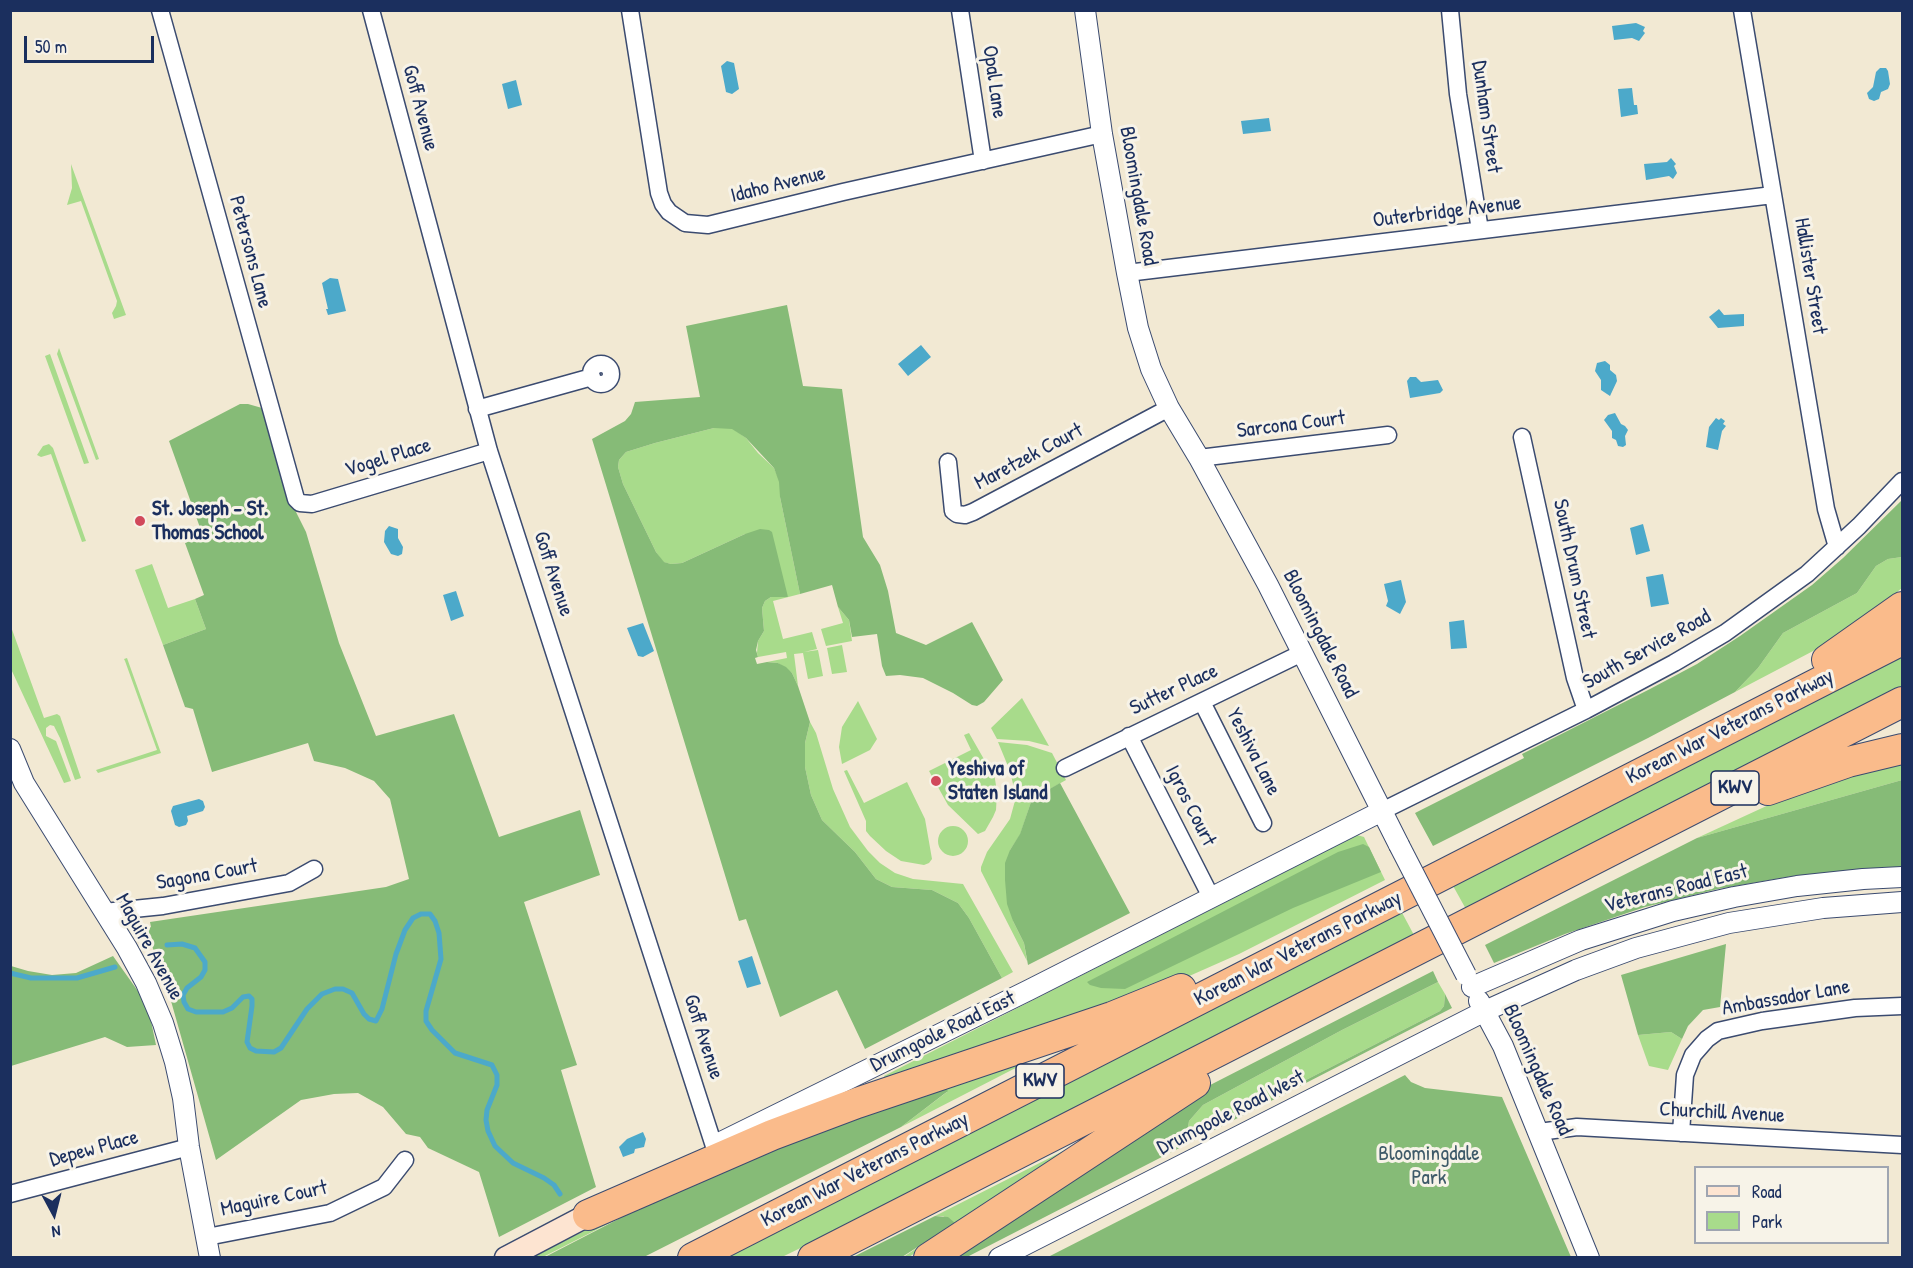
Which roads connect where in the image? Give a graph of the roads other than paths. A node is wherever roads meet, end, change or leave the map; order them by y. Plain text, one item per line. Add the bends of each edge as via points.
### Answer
1 (160, 10) edge
2 (371, 10) edge
3 (630, 10) edge
4 (960, 10) edge
5 (1085, 10) edge
6 (1450, 10) edge
7 (1742, 10) edge
8 (1102, 134) junction
9 (982, 161) junction
10 (1773, 195) junction
11 (1480, 230) junction
12 (1127, 273) junction
13 (592, 377) dead end
14 (1169, 408) junction
15 (477, 409) junction
16 (1388, 435) dead end
17 (1522, 437) dead end
18 (489, 451) junction
19 (1199, 458) junction
20 (948, 462) dead end
21 (1902, 481) edge
22 (300, 503) joint
23 (1837, 547) junction
24 (1902, 607) edge
25 (1902, 640) edge
26 (1302, 653) junction
27 (1202, 702) junction
28 (1902, 702) edge
29 (1586, 710) junction
30 (1129, 736) junction
31 (10, 749) edge
32 (1902, 749) edge
33 (1065, 768) dead end
34 (1640, 773) junction
35 (1382, 811) junction
36 (1263, 823) dead end
37 (314, 869) dead end
38 (1568, 873) junction
39 (1902, 876) edge
40 (1211, 897) junction
41 (1902, 902) edge
42 (1386, 904) junction
43 (104, 912) junction
44 (1363, 978) junction
45 (1469, 981) junction
46 (1902, 1006) edge
47 (1485, 1011) junction
48 (1539, 1132) junction
49 (1681, 1133) junction
50 (1902, 1145) edge
51 (714, 1146) junction
52 (189, 1148) junction
53 (405, 1160) dead end
54 (10, 1194) edge
55 (588, 1215) junction
56 (207, 1237) junction
57 (210, 1257) edge
58 (506, 1257) edge
59 (693, 1257) edge
60 (813, 1257) edge
61 (929, 1257) edge
62 (999, 1257) edge
63 (1589, 1257) edge

1 - 22 street, Petersons Lane via 293,493
2 - 15 street, Goff Avenue
3 - 9 street, Idaho Avenue via 659,193 669,212 685,223 708,225
4 - 9 street, Opal Lane
5 - 8 street, Bloomingdale Road
6 - 11 street, Dunham Street via 1458,94
7 - 10 street, Hallister Street
8 - 9 street, Idaho Avenue
8 - 12 street, Bloomingdale Road
10 - 11 street, Outerbridge Avenue
10 - 23 street, Hallister Street via 1826,509
11 - 12 street, Outerbridge Avenue
12 - 14 street, Bloomingdale Road via 1138,328
13 - 15 street
14 - 19 street, Bloomingdale Road
14 - 20 street, Maretzek Court via 974,512 953,511
15 - 18 street, Goff Avenue
16 - 19 street, Sarcona Court
17 - 29 street, South Drum Street via 1575,678
18 - 22 street, Vogel Place via 312,504
18 - 51 street, Goff Avenue
19 - 26 street, Bloomingdale Road
21 - 23 street, South Service Road
23 - 29 street, South Service Road via 1790,587 1725,633
24 - 34 highway via 1820,664
25 - 34 highway, Korean War Veterans Parkway / KWV
26 - 27 street, Sutter Place
26 - 35 street, Bloomingdale Road
27 - 30 street, Sutter Place
27 - 36 street, Yeshiva Lane
28 - 38 highway, KWV
29 - 35 street, South Service Road
30 - 33 street, Sutter Place
30 - 40 street, Igros Court
31 - 43 street, Maguire Avenue via 24,783
32 - 38 highway via 1789,781 1699,822
34 - 42 highway, Korean War Veterans Parkway / KWV
35 - 40 street, Drumgoole Road East
35 - 45 street, Bloomingdale Road, bridge
37 - 43 street, Sagona Court via 289,883 163,906
38 - 44 highway, KWV
39 - 45 street, Veterans Road East via 1767,891 1673,911
40 - 51 street, Drumgoole Road East
41 - 47 street via 1790,912 1698,931 1606,958
42 - 55 highway via 1261,952 1112,1017 772,1135
42 - 59 highway, Korean War Veterans Parkway / KWV
43 - 52 street, Maguire Avenue via 146,983 163,1023 183,1098
44 - 60 highway, KWV
44 - 61 highway via 1159,1105
45 - 47 street, Bloomingdale Road
46 - 49 street, Ambassador Lane via 1762,1021 1718,1031 1693,1055 1685,1075
47 - 48 street, Bloomingdale Road
47 - 62 street, Drumgoole Road West
48 - 49 street, Churchill Avenue via 1577,1127
48 - 63 street, Bloomingdale Road
49 - 50 street, Churchill Avenue
51 - 55 street, Drumgoole Road East
52 - 54 street, Depew Place
52 - 56 street, Maguire Avenue
53 - 56 street, Maguire Court via 384,1187 330,1214
55 - 58 main road, Drumgoole Road East
56 - 57 street, Maguire Avenue

